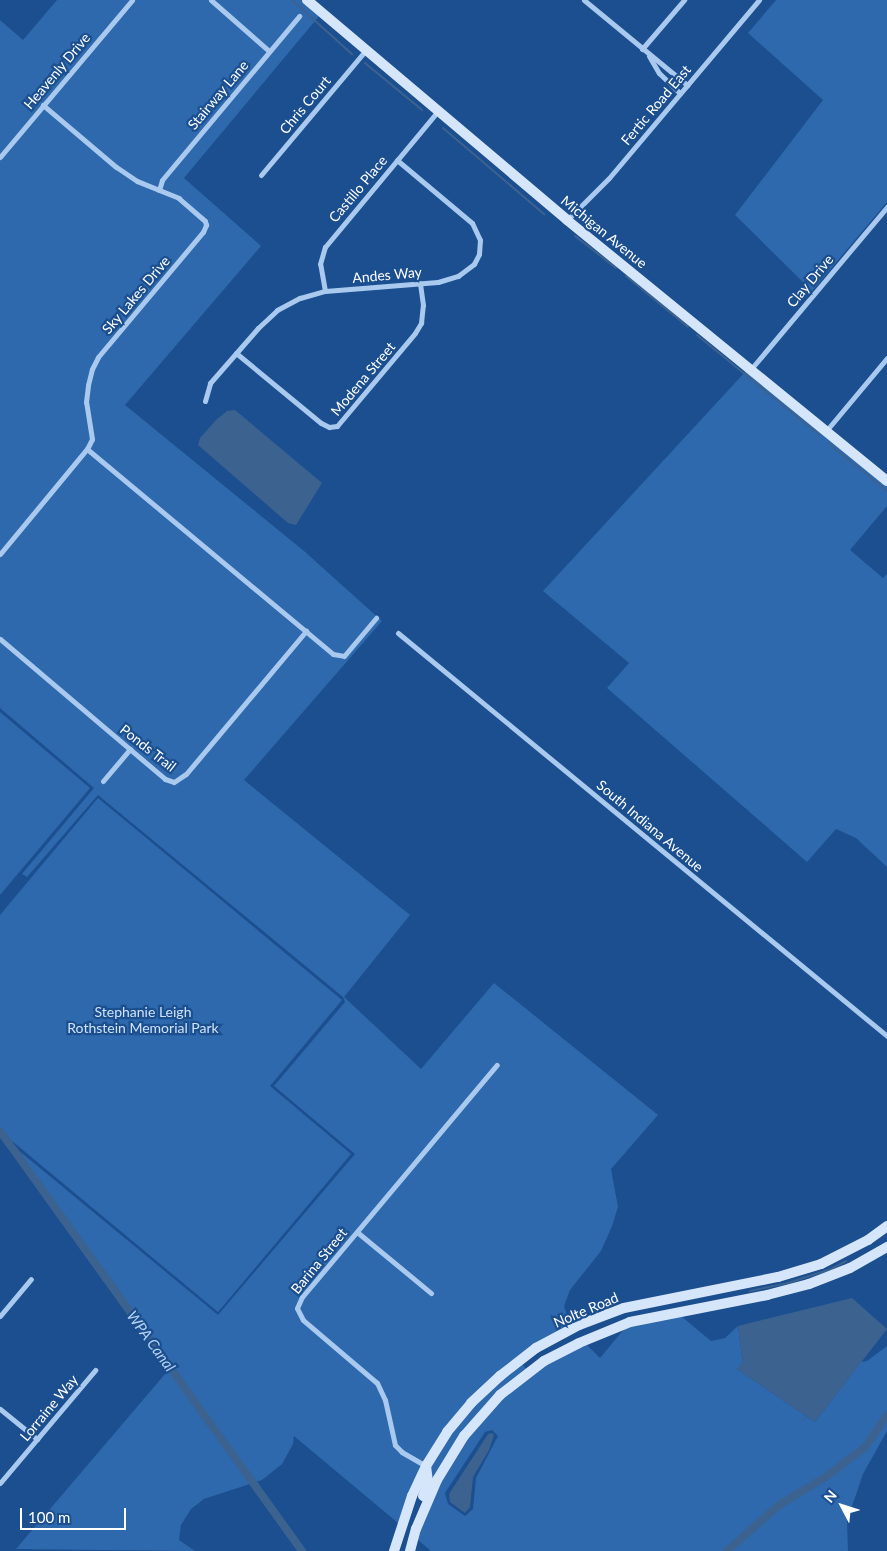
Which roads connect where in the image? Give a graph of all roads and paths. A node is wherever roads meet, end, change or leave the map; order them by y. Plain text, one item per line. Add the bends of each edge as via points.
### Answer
1 (132, 0) edge
2 (211, 0) edge
3 (308, 0) edge
4 (584, 0) edge
5 (684, 0) edge
6 (758, 0) edge
7 (299, 16) dead end
8 (642, 49) junction
9 (367, 50) junction
10 (270, 51) junction
11 (649, 56) junction
12 (687, 85) junction
13 (680, 93) junction
14 (43, 105) junction
15 (438, 111) junction
16 (0, 157) edge
17 (397, 160) junction
18 (261, 175) dead end
19 (159, 190) junction
20 (887, 207) edge
21 (567, 220) junction
22 (420, 283) junction
23 (325, 291) junction
24 (236, 354) junction
25 (887, 358) edge
26 (750, 370) junction
27 (205, 401) dead end
28 (825, 432) junction
29 (87, 449) junction
30 (887, 481) edge
31 (0, 554) edge
32 (376, 618) dead end
33 (306, 631) junction
34 (398, 633) dead end
35 (0, 639) edge
36 (130, 749) junction
37 (103, 781) dead end
38 (887, 1036) edge
39 (497, 1065) dead end
40 (887, 1226) edge
41 (357, 1232) junction
42 (887, 1246) edge
43 (30, 1279) dead end
44 (431, 1294) dead end
45 (0, 1316) edge
46 (95, 1370) dead end
47 (0, 1409) edge
48 (37, 1439) junction
49 (426, 1466) junction
50 (0, 1483) edge
51 (411, 1546) edge
52 (394, 1551) edge

1 - 14 street, Heavenly Drive
2 - 10 street
3 - 9 street, Michigan Avenue
4 - 8 street
5 - 8 street
6 - 12 street, Fertic Road East
7 - 10 street, Stairway Lane
8 - 11 street
9 - 15 street, Michigan Avenue
9 - 18 street, Chris Court
10 - 19 street, Stairway Lane via 162,180
11 - 12 street
11 - 13 street via 659,73
12 - 13 street, Fertic Road East
13 - 21 street, Fertic Road East via 609,178
14 - 16 street, Heavenly Drive
14 - 19 street, Sky Lakes Drive via 116,167
15 - 17 street, Castillo Place
15 - 21 street, Michigan Avenue
17 - 22 street, Andes Way via 472,223 480,240 477,260 465,272 438,282
17 - 23 street, Castillo Place via 325,247 320,264
19 - 29 street, Sky Lakes Drive via 180,198 206,221 206,225 98,357 88,385 86,402 92,439
20 - 26 street, Clay Drive
21 - 26 street, Michigan Avenue
22 - 23 street, Andes Way
22 - 24 street, Modena Street via 421,323 337,426 321,424
23 - 24 street, Andes Way via 300,298 277,310
24 - 27 street, Andes Way via 210,383
25 - 28 street
26 - 28 street, Michigan Avenue
28 - 30 street, Michigan Avenue
29 - 31 street
29 - 33 street
32 - 33 street via 344,656 333,654
33 - 36 street, Ponds Trail via 186,774 174,782 165,779
34 - 38 street, South Indiana Avenue
35 - 36 street, Ponds Trail
36 - 37 street
39 - 41 street, Barina Street
40 - 49 street, Nolte Road via 868,1240 821,1264 778,1277 624,1308 536,1348 471,1404 447,1432
41 - 44 street
41 - 49 street, Barina Street via 302,1297 298,1312 377,1383 385,1400 395,1445
42 - 51 street, Nolte Road via 850,1268 810,1284 630,1322 579,1342 544,1361 500,1395 464,1436 437,1480
43 - 45 street
46 - 48 street, Lorraine Way
47 - 48 street
48 - 50 street, Lorraine Way
49 - 51 street via 428,1482 409,1531
49 - 52 street, Nolte Road via 404,1515

